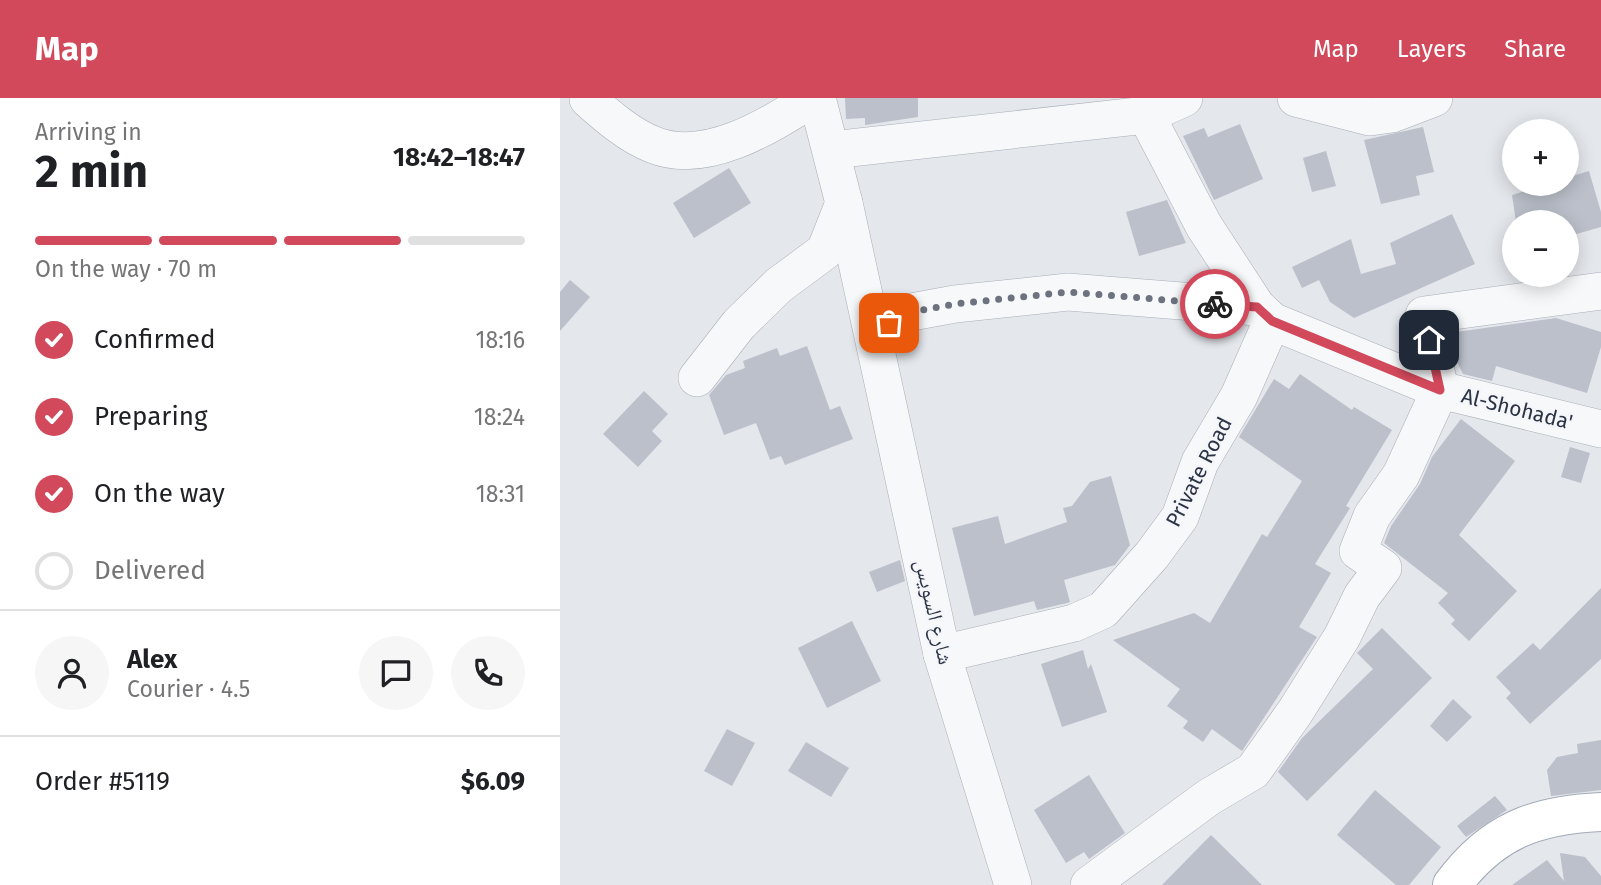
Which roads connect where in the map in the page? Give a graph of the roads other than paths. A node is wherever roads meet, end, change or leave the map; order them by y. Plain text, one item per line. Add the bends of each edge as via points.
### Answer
1 (815, 98) edge
2 (1184, 98) edge
3 (1296, 98) edge
4 (1434, 98) edge
5 (588, 99) edge
6 (1146, 115) junction
7 (832, 150) junction
8 (844, 203) junction
9 (1601, 291) edge
10 (1265, 314) junction
11 (873, 334) junction
12 (697, 378) dead end
13 (1440, 390) junction
14 (1601, 429) edge
15 (942, 654) junction
16 (1601, 812) edge
17 (1013, 885) edge
18 (1089, 885) edge
19 (1452, 885) edge

1 - 5 street via 771,124 701,151 655,146 611,120
1 - 7 street, شارع السويس
2 - 6 street
3 - 4 street via 1370,117
6 - 7 street
6 - 10 street via 1204,226
7 - 8 street, شارع السويس
8 - 11 street, شارع السويس
8 - 12 street via 825,251 779,285 739,324
9 - 13 street via 1424,315
10 - 11 street, Al-Shohada' via 1060,293 906,313
10 - 13 street, Al-Shohada'
10 - 15 street, Private Road via 1239,396 1200,462 1180,517 1103,610 1062,626
11 - 15 street, شارع السويس
13 - 14 street, Al-Shohada'
13 - 18 street via 1401,475 1372,516 1358,551 1383,568 1288,722 1253,771 1209,797
15 - 17 street, شارع السويس
16 - 19 main road via 1535,822 1498,838 1472,858

